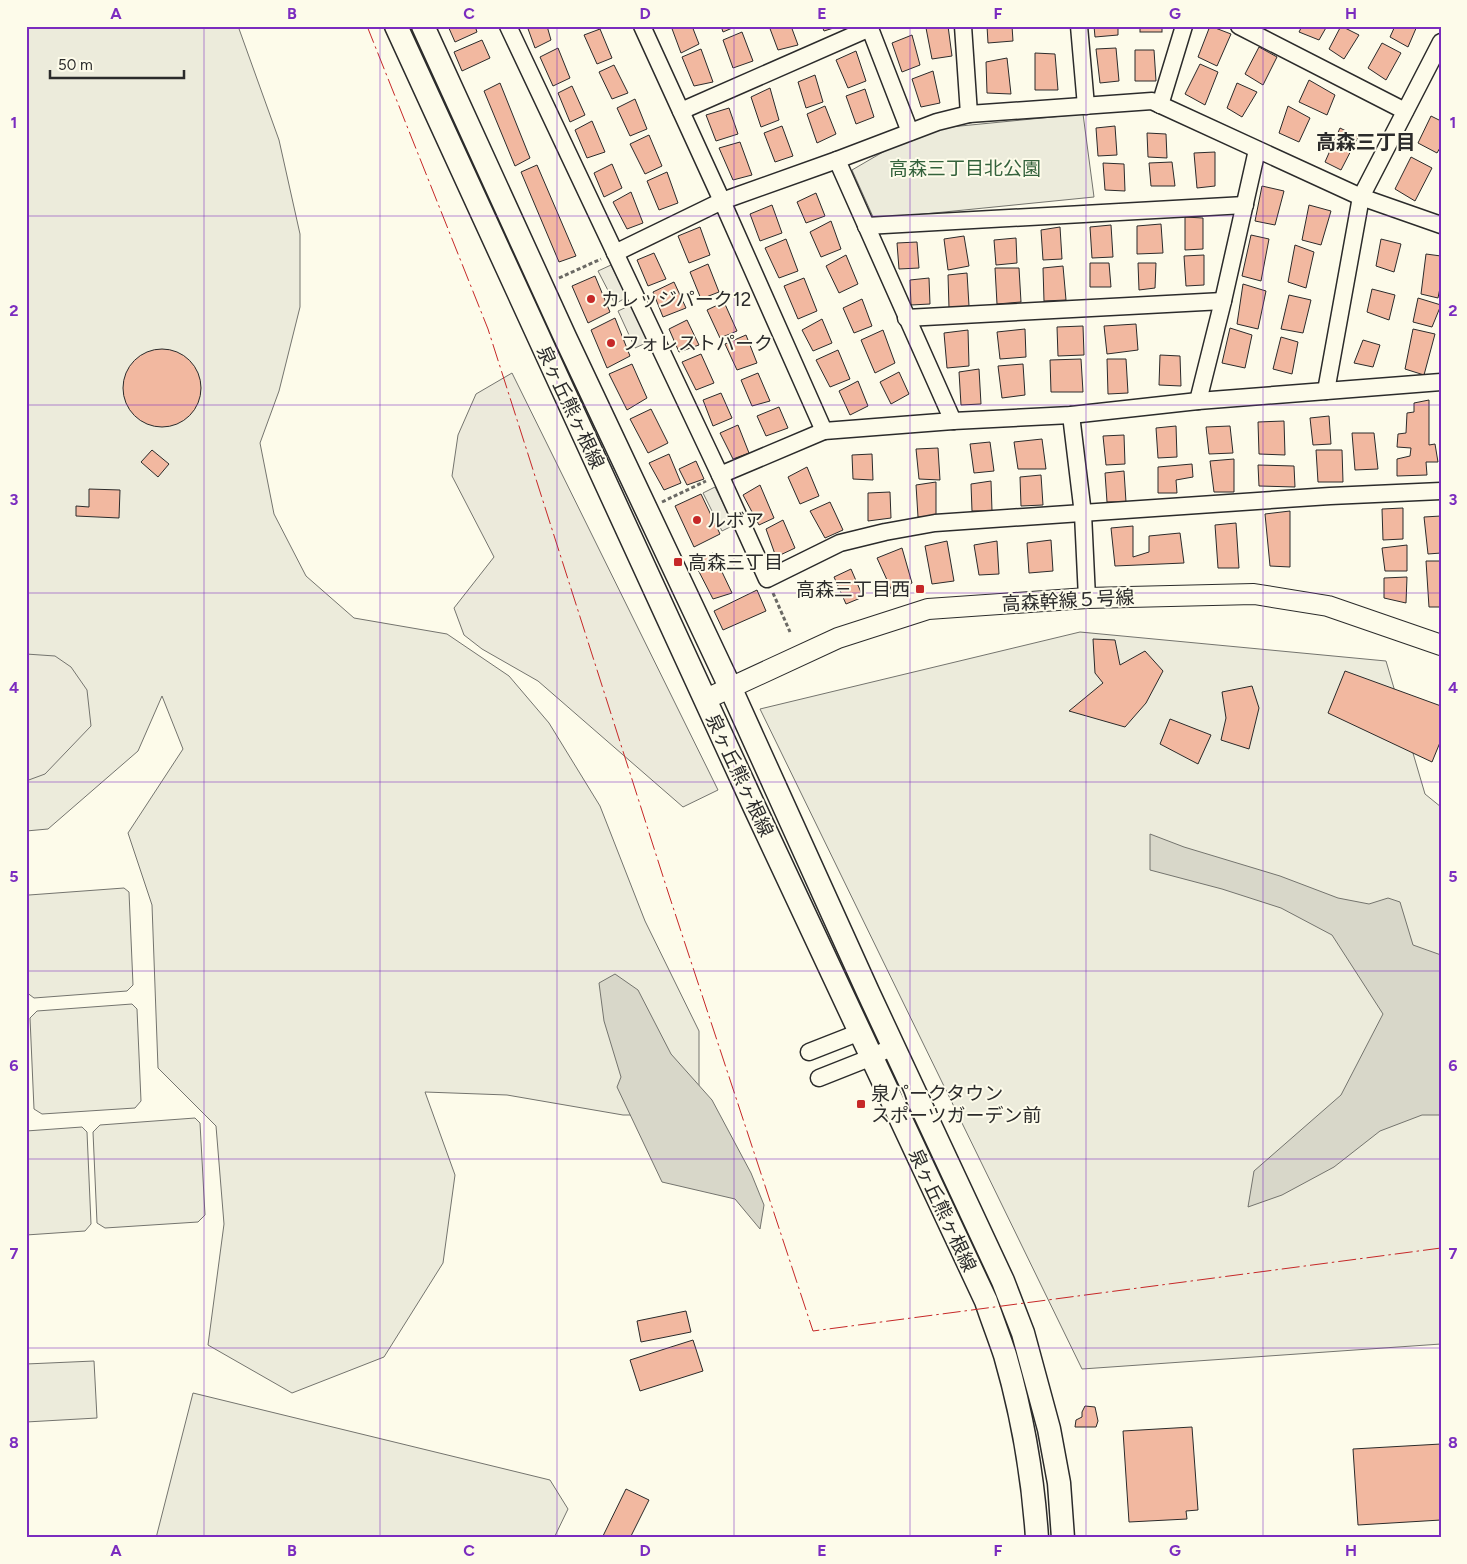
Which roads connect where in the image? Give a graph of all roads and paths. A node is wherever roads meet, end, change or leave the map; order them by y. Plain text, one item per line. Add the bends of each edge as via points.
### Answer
1 (396, 26) edge
2 (422, 26) edge
3 (508, 26) edge
4 (642, 26) edge
5 (964, 26) edge
6 (1079, 26) edge
7 (1184, 26) edge
8 (1239, 26) edge
9 (869, 27) edge
10 (1441, 42) edge
11 (1160, 105) junction
12 (1086, 106) junction
13 (681, 111) junction
14 (1406, 111) junction
15 (969, 114) junction
16 (910, 132) junction
17 (1257, 150) junction
18 (837, 160) junction
19 (1361, 197) junction
20 (722, 201) junction
21 (1245, 205) junction
22 (1441, 225) edge
23 (866, 226) junction
24 (614, 253) junction
25 (558, 278) dead end
26 (1223, 301) junction
27 (906, 318) junction
28 (1441, 382) edge
29 (1326, 392) junction
30 (1198, 401) junction
31 (1071, 415) junction
32 (953, 421) junction
33 (824, 431) junction
34 (720, 475) junction
35 (1441, 491) edge
36 (662, 502) dead end
37 (1083, 514) junction
38 (767, 579) junction
39 (1087, 598) junction
40 (790, 632) dead end
41 (1441, 645) edge
42 (730, 687) junction
43 (706, 699) junction
44 (860, 1032) junction
45 (894, 1046) junction
46 (809, 1052) dead end
47 (872, 1057) junction
48 (819, 1078) dead end
49 (1037, 1538) edge
50 (1063, 1538) edge

1 - 43 main road, 泉ヶ丘熊ヶ根線
2 - 42 main road, 泉ヶ丘熊ヶ根線
3 - 24 street
4 - 13 street
5 - 15 street
6 - 12 street
7 - 11 street
8 - 14 street
9 - 13 street
9 - 16 street
10 - 14 street
11 - 12 street via 1152,101
11 - 17 street
12 - 15 street
13 - 20 street
14 - 19 street
15 - 16 street
16 - 18 street
17 - 19 street
17 - 21 street
18 - 20 street
18 - 23 street
19 - 22 street
19 - 29 street
20 - 24 street
20 - 33 street
21 - 23 street
21 - 26 street
23 - 27 street
24 - 25 path
24 - 34 street
26 - 27 street
26 - 30 street
27 - 32 street
28 - 29 street
29 - 30 street
30 - 31 street
31 - 32 street
31 - 37 street
32 - 33 street
33 - 34 street
34 - 36 path
34 - 38 street
35 - 37 street
37 - 38 street via 935,523 885,532 840,543
37 - 39 street
38 - 40 path
39 - 41 street, 高森幹線５号線 via 1254,594 1328,606
39 - 42 street, 高森幹線５号線 via 928,609 838,638
42 - 43 street, 高森幹線５号線
42 - 45 main road, 泉ヶ丘熊ヶ根線
43 - 44 main road, 泉ヶ丘熊ヶ根線
44 - 46 street
44 - 47 main road, 泉ヶ丘熊ヶ根線
45 - 47 street
45 - 50 main road, 泉ヶ丘熊ヶ根線 via 1003,1281 1023,1334 1049,1429 1059,1483
47 - 48 street
47 - 49 main road, 泉ヶ丘熊ヶ根線 via 986,1301 1005,1356 1029,1464

